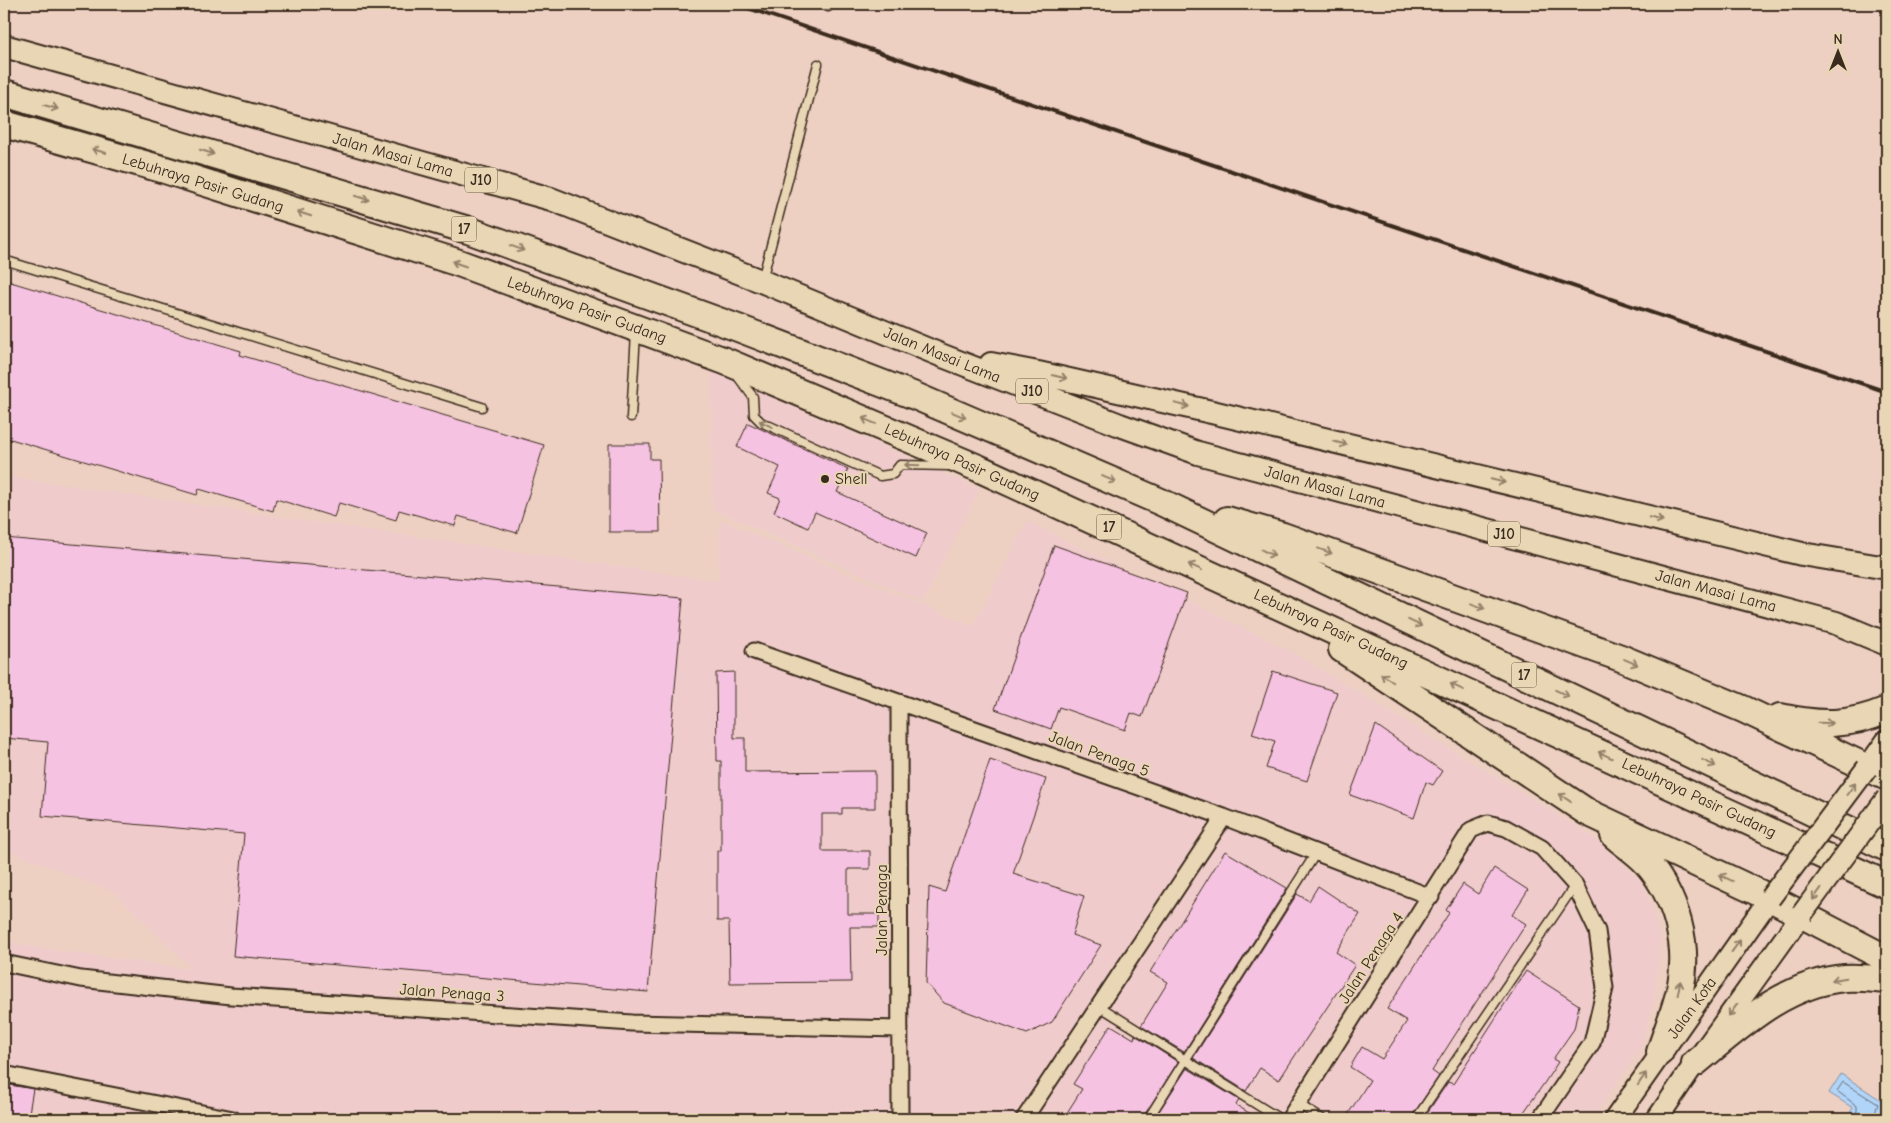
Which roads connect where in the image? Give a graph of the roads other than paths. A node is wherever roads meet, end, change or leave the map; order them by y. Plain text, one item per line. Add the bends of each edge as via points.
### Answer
1 (4, 46) edge
2 (818, 64) dead end
3 (4, 94) edge
4 (4, 124) edge
5 (4, 260) edge
6 (761, 282) junction
7 (636, 328) junction
8 (943, 356) junction
9 (726, 361) junction
10 (1134, 394) junction
11 (482, 406) dead end
12 (631, 417) dead end
13 (1120, 426) junction
14 (978, 468) junction
15 (1161, 502) junction
16 (1887, 568) edge
17 (1239, 587) junction
18 (1887, 644) edge
19 (754, 651) dead end
20 (899, 702) junction
21 (1743, 709) junction
22 (1887, 710) edge
23 (1887, 740) edge
24 (1877, 773) edge
25 (1887, 798) edge
26 (1587, 812) junction
27 (1224, 817) junction
28 (1887, 848) edge
29 (1316, 852) junction
30 (1575, 884) junction
31 (1887, 885) edge
32 (1431, 897) junction
33 (1770, 898) junction
34 (1802, 914) junction
35 (1887, 959) edge
36 (4, 963) edge
37 (1887, 980) edge
38 (1099, 1006) junction
39 (900, 1028) junction
40 (1660, 1052) junction
41 (1186, 1061) junction
42 (1695, 1063) junction
43 (4, 1074) edge
44 (1298, 1104) junction
45 (233, 1119) edge
46 (900, 1119) edge
47 (1024, 1119) edge
48 (1148, 1119) edge
49 (1280, 1119) edge
50 (1289, 1119) edge
51 (1322, 1119) edge
52 (1416, 1119) edge
53 (1540, 1119) edge
54 (1615, 1119) edge
55 (1657, 1119) edge

1 - 6 main road, Jalan Masai Lama / J10 via 551,199
2 - 6 lane
3 -> 15 highway, Lebuhraya Pasir Gudang / 17 via 468,230 915,396
7 -> 4 highway, Lebuhraya Pasir Gudang / 17 via 456,262 165,170
5 - 11 lane
6 - 8 main road, Jalan Masai Lama / J10
7 - 9 highway, Lebuhraya Pasir Gudang / 17
7 - 12 lane
8 -> 10 main road via 1038,372
8 - 13 main road, Jalan Masai Lama / J10
14 -> 9 highway, Lebuhraya Pasir Gudang / 17
14 -> 9 lane via 900,465 893,474 880,476 757,419 753,397
10 - 13 main road via 1116,404
10 -> 16 main road via 1802,554
13 - 18 main road, Jalan Masai Lama / J10 via 1207,455 1836,623
17 -> 14 highway, Lebuhraya Pasir Gudang / 17
15 -> 21 highway via 1283,536 1621,658
15 -> 28 highway, Lebuhraya Pasir Gudang / 17
26 -> 17 highway via 1367,664
31 -> 17 highway, Lebuhraya Pasir Gudang / 17
19 - 20 street, Jalan Penaga 5
20 - 27 street, Jalan Penaga 5
20 - 39 street, Jalan Penaga
21 -> 22 highway via 1824,724 1860,721
21 - 24 highway
23 - 24 main road, Jalan Kota
33 -> 24 main road, Jalan Kota, bridge
25 -> 34 main road, bridge
33 -> 26 highway
40 -> 26 highway via 1680,988 1683,950 1677,914 1664,887 1645,861
27 - 29 street, Jalan Penaga 5
27 - 38 street
29 - 32 street, Jalan Penaga 5
29 - 41 lane
30 - 32 street, Jalan Penaga 4 via 1542,848 1506,828 1488,823 1471,830
30 - 52 lane
30 - 53 street via 1597,931 1605,988 1592,1043
32 - 44 street, Jalan Penaga 4
33 - 34 highway
40 -> 33 main road, Jalan Kota
34 - 35 highway
34 -> 42 main road
36 - 39 street, Jalan Penaga 3 via 81,979 231,996 632,1023
37 -> 42 highway via 1846,978 1814,984 1784,996 1754,1015
38 - 41 lane
38 - 47 street
39 - 46 street, Jalan Penaga
54 -> 40 main road, Jalan Kota
41 - 48 lane
41 - 49 lane
42 - 55 main road
43 - 45 street
44 - 50 street, Jalan Penaga 4
44 - 51 lane

